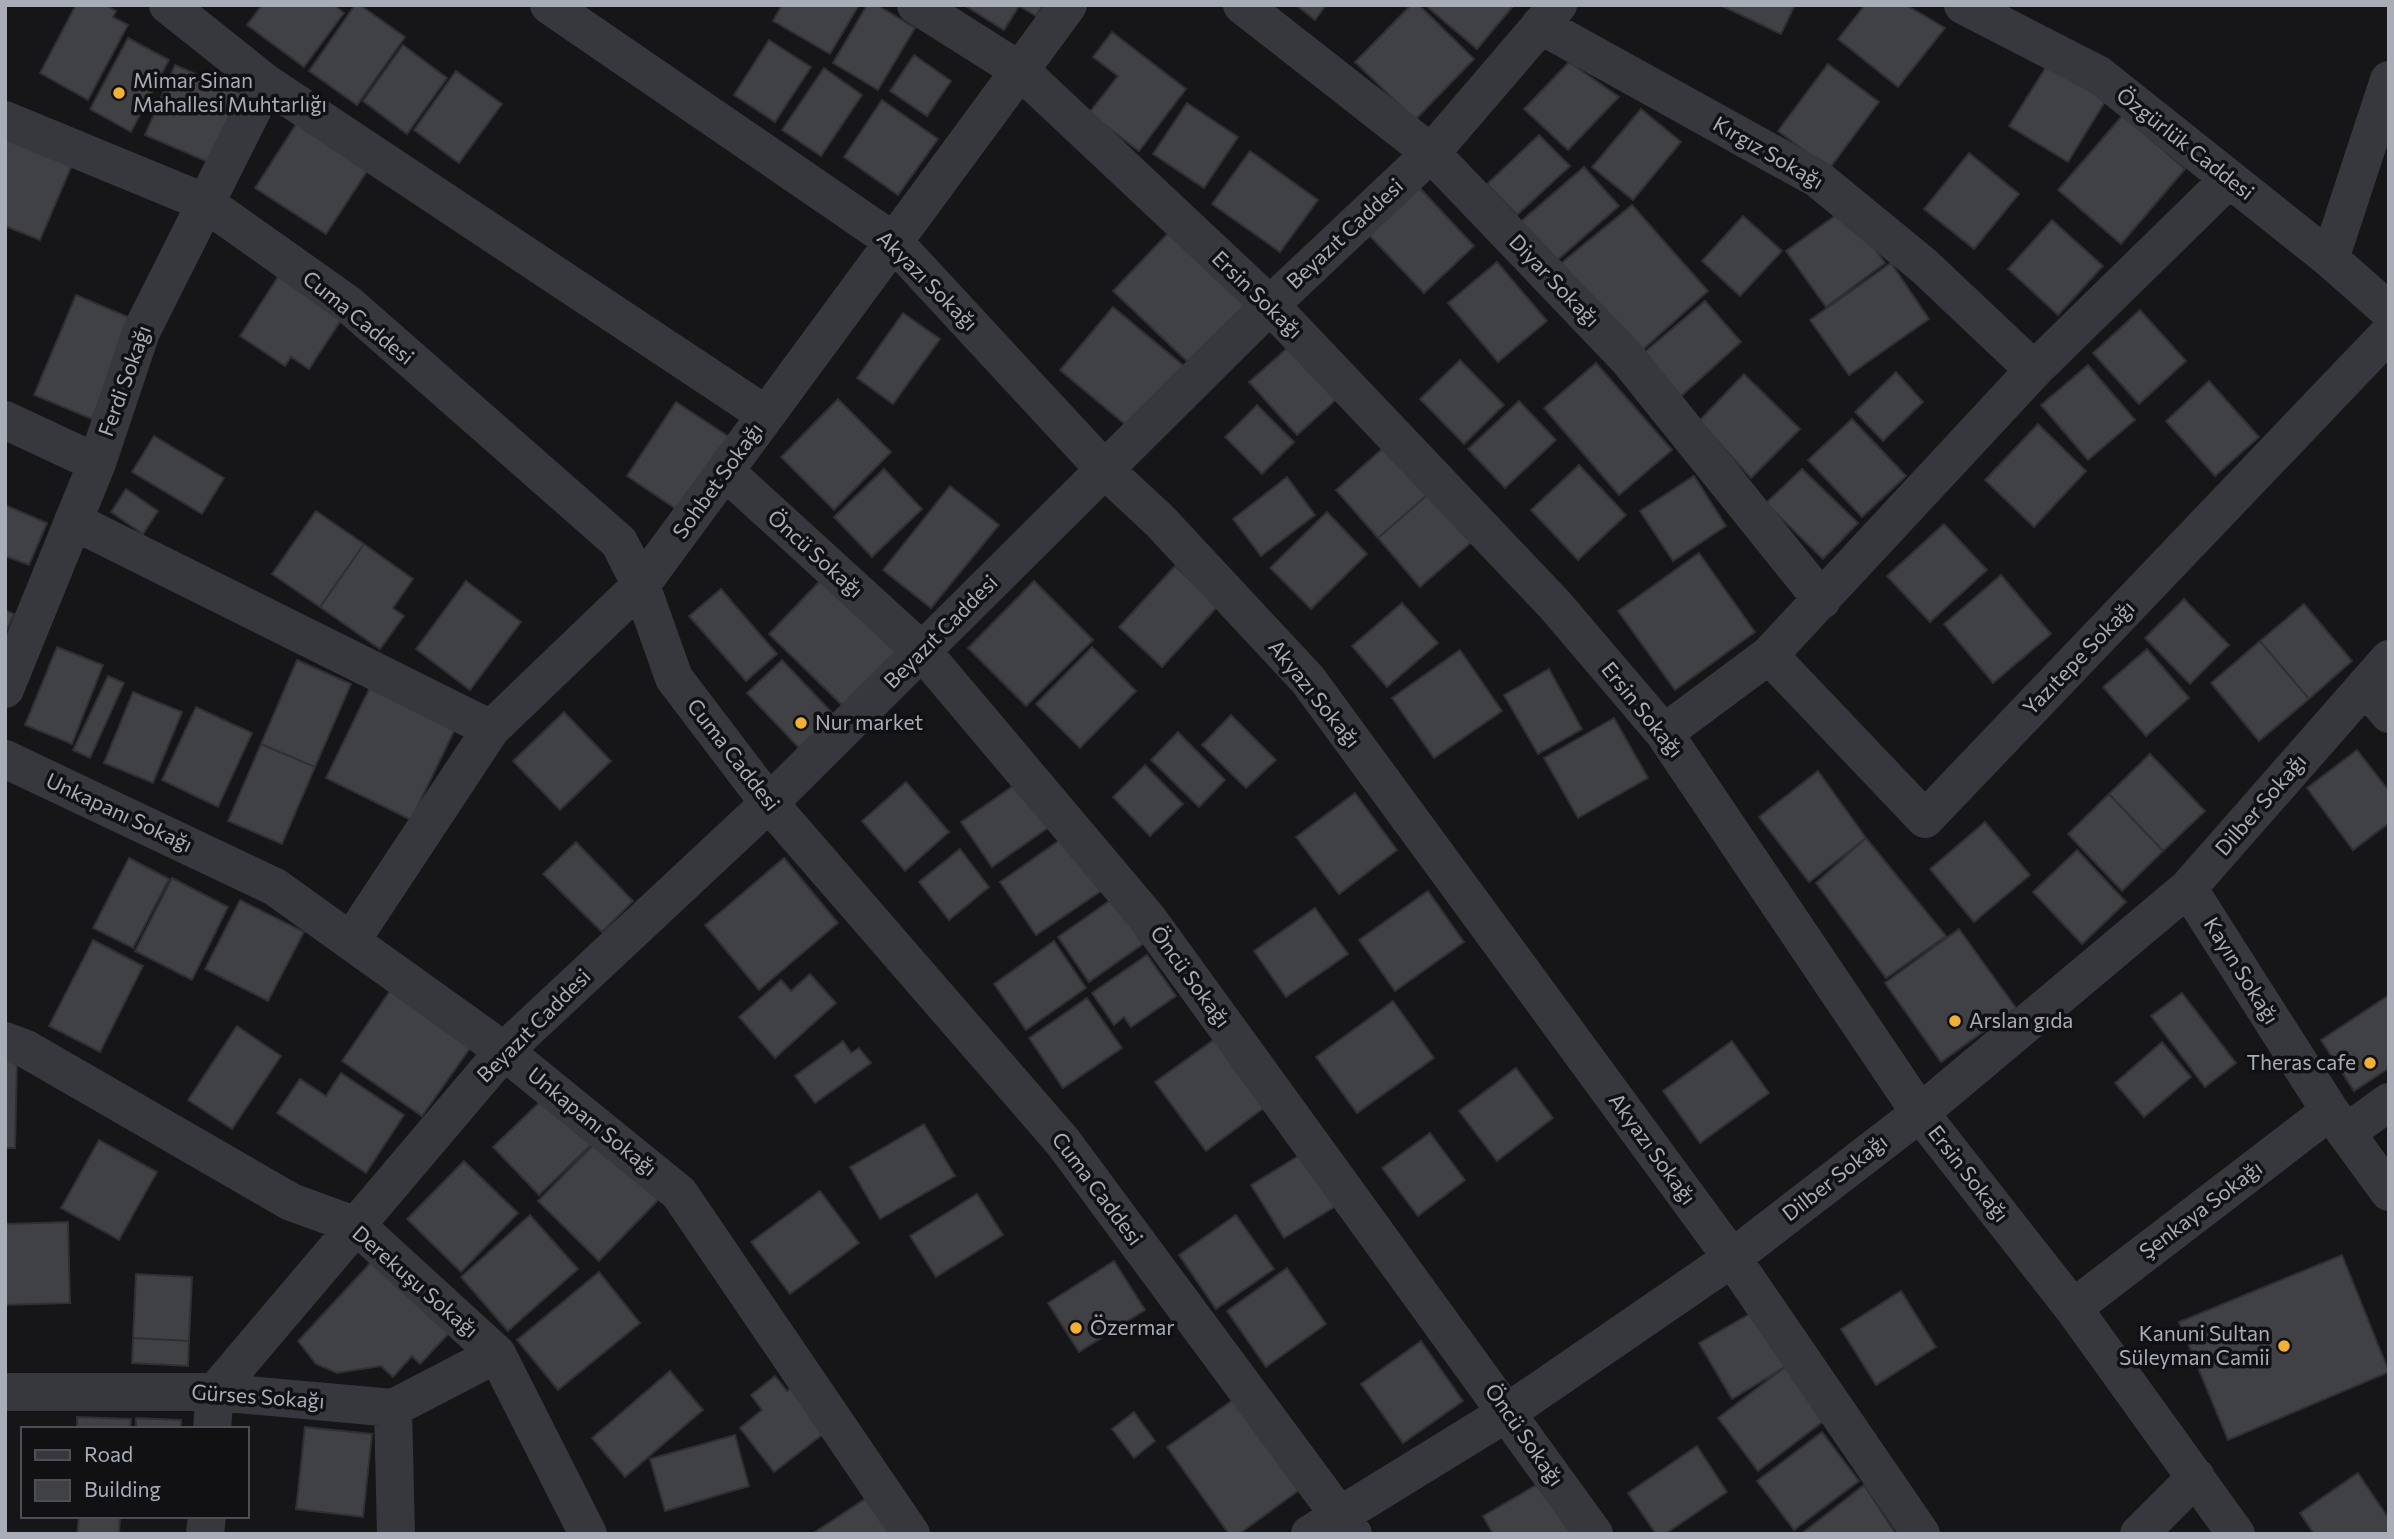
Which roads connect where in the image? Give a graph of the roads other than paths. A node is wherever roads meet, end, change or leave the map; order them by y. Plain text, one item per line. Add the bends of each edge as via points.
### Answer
1 (168, 5) edge
2 (549, 5) edge
3 (916, 5) edge
4 (1068, 5) edge
5 (1242, 5) edge
6 (1963, 5) edge
7 (1549, 15) edge
8 (1021, 72) junction
9 (2389, 80) edge
10 (266, 83) junction
11 (5, 120) edge
12 (1430, 153) junction
13 (2229, 179) junction
14 (204, 202) junction
15 (894, 241) junction
16 (2330, 259) junction
17 (1270, 305) junction
18 (2389, 311) edge
19 (2389, 333) edge
20 (2034, 370) junction
21 (766, 415) junction
22 (5, 420) edge
23 (97, 463) junction
24 (1105, 470) junction
25 (726, 472) junction
26 (73, 521) junction
27 (641, 585) junction
28 (1822, 600) junction
29 (922, 651) junction
30 (1769, 655) junction
31 (2381, 686) edge
32 (5, 688) edge
33 (491, 729) junction
34 (1664, 733) junction
35 (5, 759) edge
36 (769, 803) junction
37 (2188, 888) junction
38 (351, 941) junction
39 (5, 1041) edge
40 (504, 1051) junction
41 (2389, 1102) edge
42 (1920, 1113) junction
43 (2338, 1122) junction
44 (2389, 1192) edge
45 (357, 1226) junction
46 (1732, 1258) junction
47 (2073, 1308) junction
48 (497, 1354) junction
49 (5, 1392) edge
50 (394, 1408) junction
51 (214, 1410) edge
52 (1508, 1412) junction
53 (2196, 1477) junction
54 (1334, 1527) edge
55 (396, 1534) edge
56 (588, 1534) edge
57 (911, 1534) edge
58 (1594, 1534) edge
59 (1920, 1534) edge
60 (2139, 1534) edge
61 (2236, 1534) edge

1 - 10 street
2 - 15 street, Akyazı Sokağı
3 - 8 street, Ersin Sokağı
4 - 8 street, Sohbet Sokağı
5 - 12 street, Diyar Sokağı
6 - 13 street, Özgürlük Caddesi via 2099,75
7 - 12 street, Beyazıt Caddesi
7 - 20 street, Kırgız Sokağı via 1818,179 1924,266
8 - 15 street, Sohbet Sokağı
8 - 17 street, Ersin Sokağı
9 - 16 street
10 - 14 street, Ferdi Sokağı
10 - 21 street
11 - 14 street, Cuma Caddesi
12 - 17 street, Beyazıt Caddesi
12 - 28 street, Diyar Sokağı via 1628,359
13 - 16 street, Özgürlük Caddesi
13 - 20 street
14 - 23 street, Ferdi Sokağı via 141,332
14 - 27 street, Cuma Caddesi via 348,304 619,541
15 - 21 street, Sohbet Sokağı
15 - 24 street, Akyazı Sokağı
16 - 18 street, Özgürlük Caddesi
17 - 24 street, Beyazıt Caddesi
17 - 34 street, Ersin Sokağı via 1556,605
19 - 30 street, Yazıtepe Sokağı via 1925,819
20 - 28 street
21 - 25 street, Sohbet Sokağı
22 - 23 street
23 - 26 street, Ferdi Sokağı
24 - 29 street, Beyazıt Caddesi
24 - 46 street, Akyazı Sokağı via 1160,521 1308,680
25 - 27 street, Sohbet Sokağı
25 - 29 street, Öncü Sokağı
26 - 32 street, Ferdi Sokağı
26 - 33 street
27 - 33 street, Sohbet Sokağı
27 - 36 street, Cuma Caddesi via 674,678
28 - 30 street
29 - 36 street, Beyazıt Caddesi
29 - 52 street, Öncü Sokağı via 1148,919
30 - 34 street
31 - 37 street, Dilber Sokağı
33 - 38 street, Sohbet Sokağı
34 - 42 street, Ersin Sokağı
35 - 38 street, Unkapanı Sokağı via 275,887
36 - 40 street, Beyazıt Caddesi
36 - 54 street, Cuma Caddesi via 1063,1142
37 - 42 street, Dilber Sokağı
37 - 43 street, Kayın Sokağı
38 - 40 street, Unkapanı Sokağı
39 - 45 street, Derekuşu Sokağı via 291,1202
40 - 45 street, Beyazıt Caddesi
40 - 57 street, Unkapanı Sokağı via 679,1193
41 - 43 street, Şenkaya Sokağı
42 - 46 street, Dilber Sokağı
42 - 47 street, Ersin Sokağı
43 - 44 street, Kayın Sokağı
43 - 47 street, Şenkaya Sokağı
45 - 48 street, Derekuşu Sokağı
45 - 51 street, Beyazıt Caddesi
46 - 52 street, Dilber Sokağı
46 - 59 street, Akyazı Sokağı
47 - 53 street, Ersin Sokağı
48 - 50 street
48 - 56 street, Derekuşu Sokağı
49 - 51 street, Gürses Sokağı
50 - 51 street, Gürses Sokağı
50 - 55 street
52 - 54 street, Dilber Sokağı
52 - 58 street, Öncü Sokağı
53 - 60 street
53 - 61 street, Ersin Sokağı

